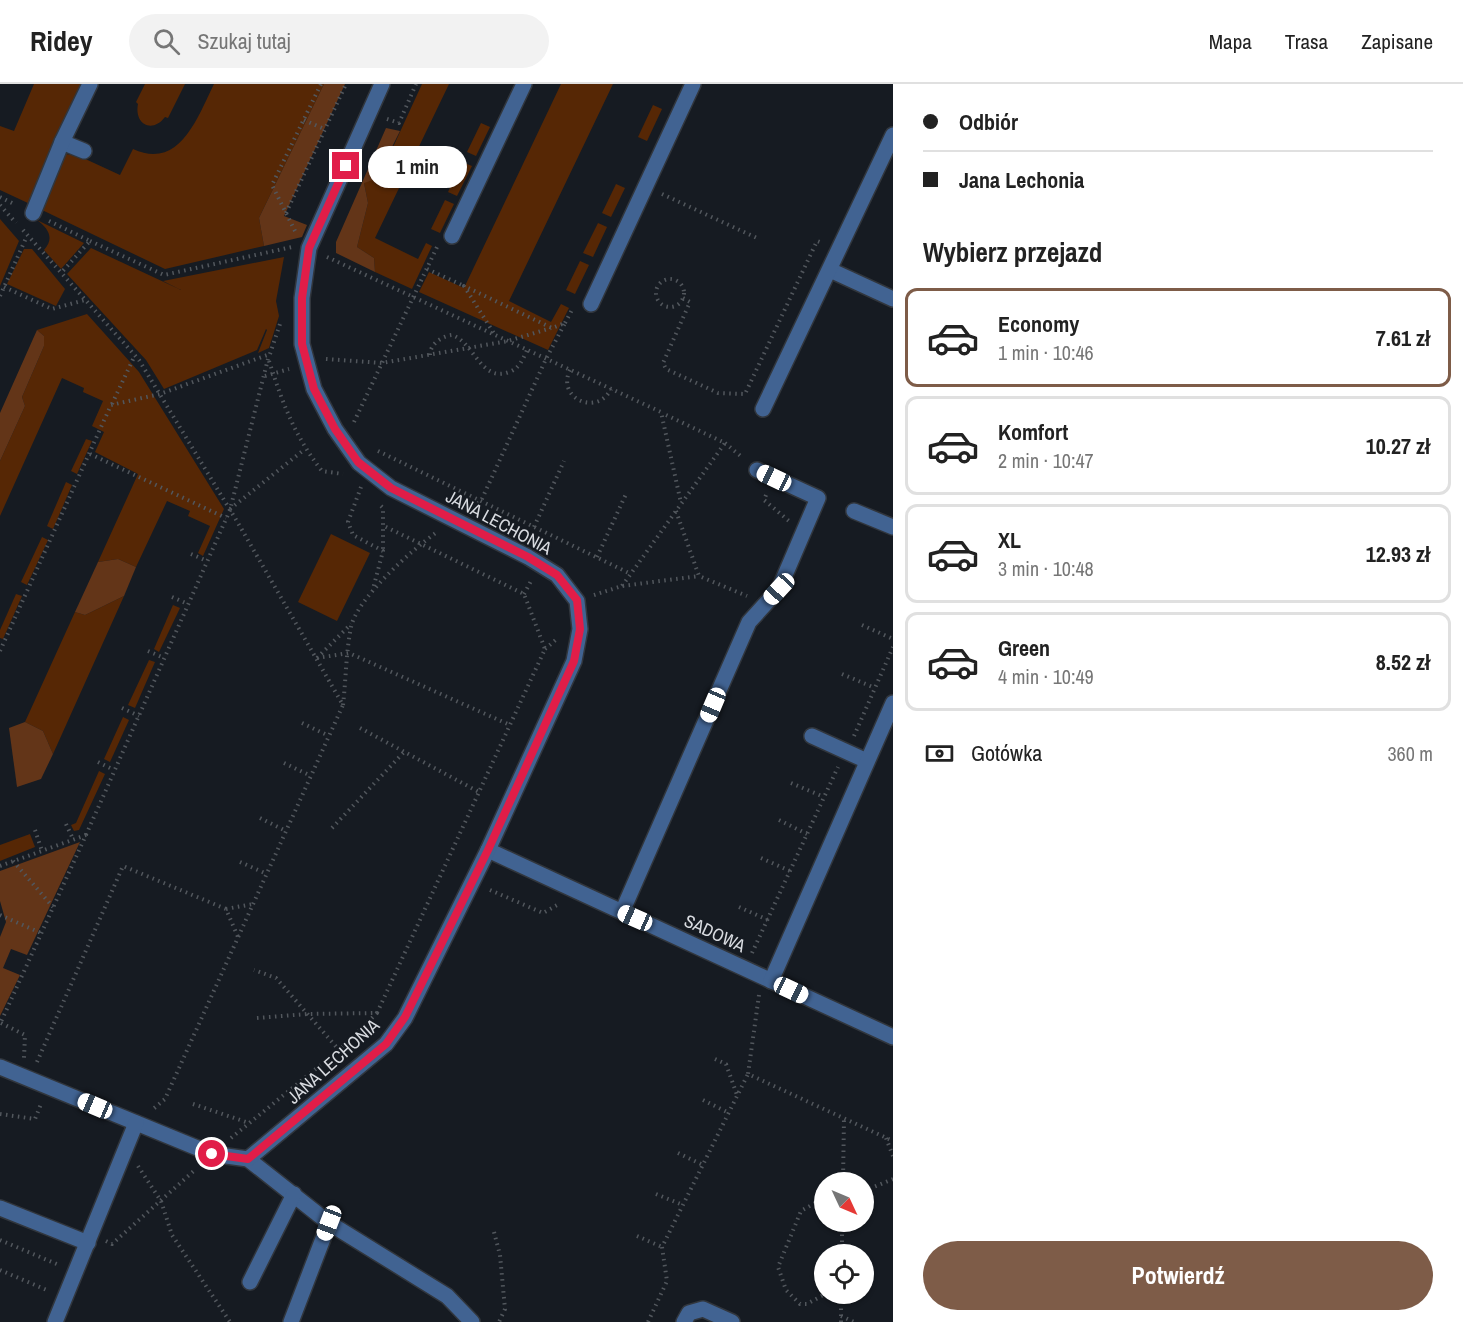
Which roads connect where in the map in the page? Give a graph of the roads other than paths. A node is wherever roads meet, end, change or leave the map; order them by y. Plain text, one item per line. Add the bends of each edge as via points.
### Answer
1 (90, 84) edge
2 (382, 84) edge
3 (524, 84) edge
4 (693, 84) edge
5 (893, 135) edge
6 (62, 142) junction
7 (84, 151) dead end
8 (33, 213) road end
9 (447, 237) road end
10 (830, 270) junction
11 (893, 299) edge
12 (591, 304) dead end
13 (763, 409) dead end
14 (757, 470) dead end
15 (854, 511) dead end
16 (893, 527) edge
17 (893, 703) edge
18 (812, 736) dead end
19 (867, 761) junction
20 (488, 850) junction
21 (622, 912) junction
22 (771, 981) junction
23 (893, 1037) edge
24 (0, 1067) edge
25 (142, 1118) junction
26 (248, 1159) junction
27 (294, 1194) junction
28 (0, 1208) edge
29 (329, 1223) junction
30 (88, 1243) junction
31 (250, 1282) dead end
32 (55, 1322) edge
33 (291, 1322) edge
34 (472, 1322) edge
35 (684, 1322) edge
36 (732, 1322) edge

1 - 6 street
2 - 20 street, JANA LECHONIA via 309,248 302,298 302,344 314,389 358,462 391,488 557,575 577,600 580,629 574,661
3 - 9 street
4 - 12 street
5 - 10 street
6 - 7 street
6 - 8 street
10 - 11 street
10 - 13 street
14 - 21 street via 818,498 779,589 749,622
15 - 16 street
17 - 19 street
18 - 19 street
19 - 22 street
20 - 21 street, SADOWA
20 - 26 street, JANA LECHONIA via 405,1017 386,1044
21 - 22 street, SADOWA
22 - 23 street, SADOWA
24 - 25 street
25 - 26 street via 212,1154
25 - 30 street
26 - 27 street
27 - 29 street
27 - 31 street
28 - 30 street
29 - 33 street
29 - 34 street via 447,1296
30 - 32 street
35 - 36 street via 689,1313 703,1309

